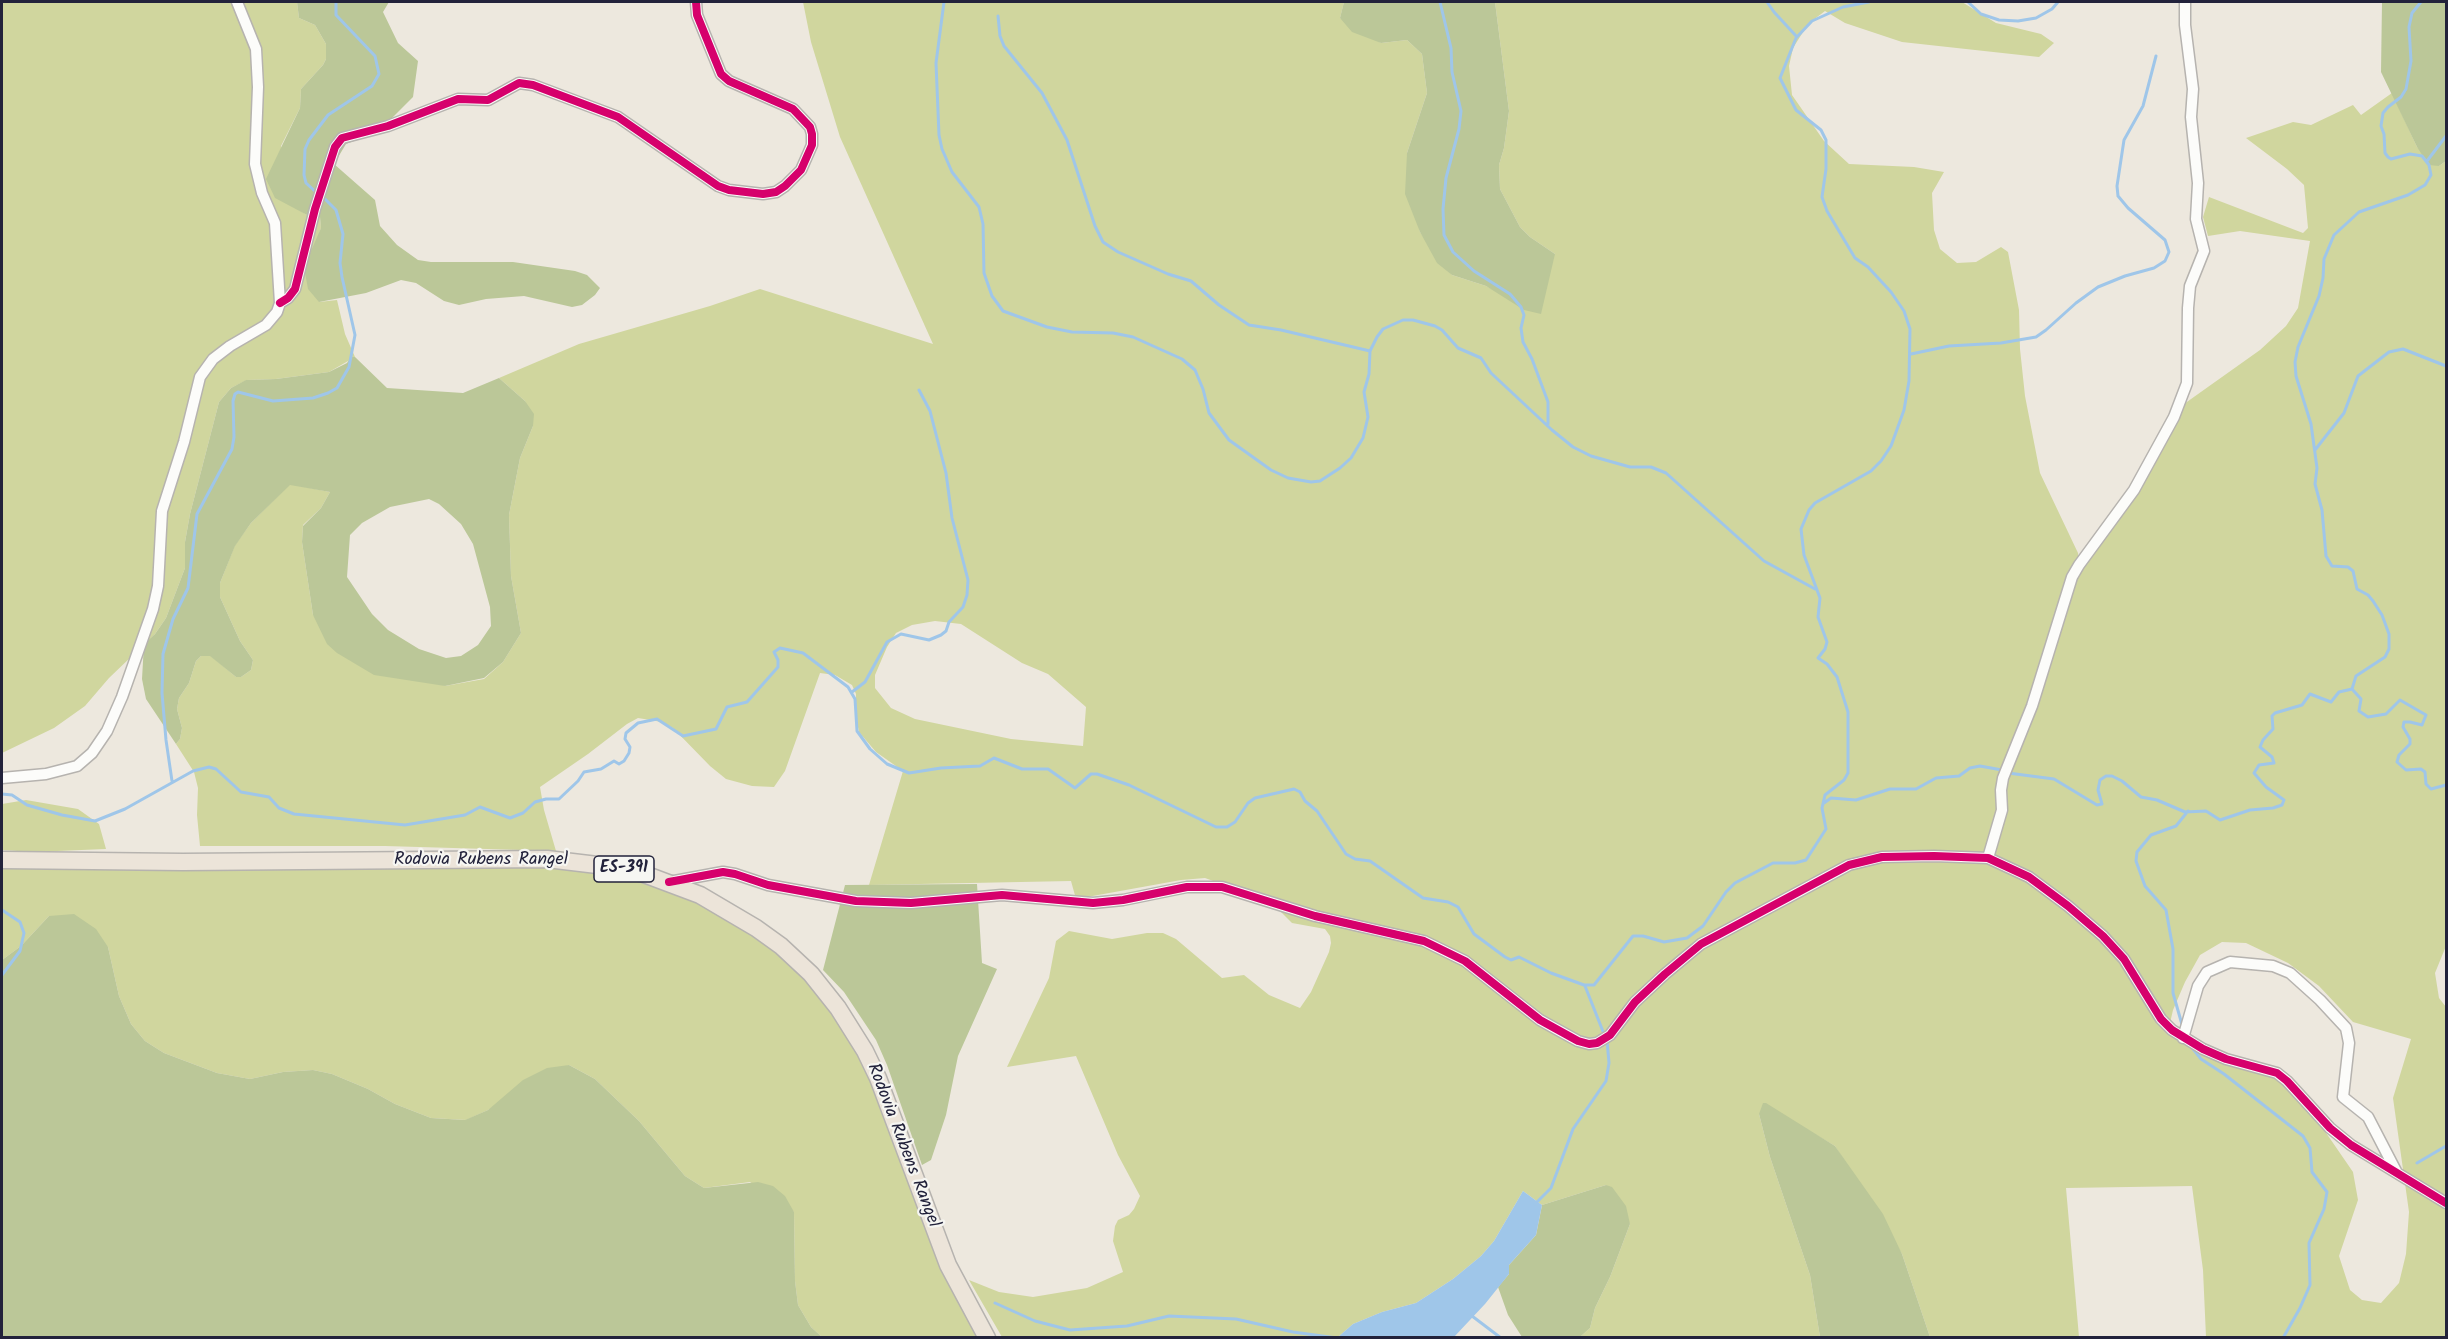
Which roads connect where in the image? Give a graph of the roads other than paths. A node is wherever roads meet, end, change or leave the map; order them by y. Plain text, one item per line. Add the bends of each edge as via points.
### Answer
1 (237, 2) edge
2 (696, 2) edge
3 (2185, 2) edge
4 (280, 303) junction
5 (2, 778) edge
6 (1988, 858) junction
7 (2, 860) edge
8 (669, 882) junction
9 (2183, 1038) junction
10 (2397, 1173) junction
11 (2446, 1203) edge
12 (987, 1338) edge

1 - 4 street via 256,49 255,164 275,223
2 - 4 street via 697,15 721,74 793,109 810,127 812,145 805,162 785,186 763,194 718,186 618,117 519,83 484,101 458,99 388,126 342,138 335,147 315,209 295,289
3 - 6 street via 2198,183 2196,219 2204,250 2190,286 2187,383 2174,417 2134,490 2075,570 2032,706 2005,773 2002,810
4 - 5 street via 266,325 222,352 200,377 162,511 153,609 107,731 93,753 77,766 46,774
6 - 8 street via 1882,857 1849,865 1701,944 1635,1002 1610,1035 1589,1044 1539,1020 1465,961 1424,941 1316,916 1222,886 1187,886 1093,903 1002,895 911,903 856,901 768,885 723,872
6 - 9 street via 2029,877 2103,936 2124,959 2165,1025
7 - 8 main road, Rodovia Rubens Rangel / ES-391 via 547,858 615,867
8 - 12 main road, Rodovia Rubens Rangel / ES-391 via 726,909 772,940 811,974 838,1008 878,1078 948,1264
9 - 10 street via 2226,1059 2282,1076 2330,1128
9 - 10 street via 2198,986 2207,972 2230,962 2273,966 2290,973 2346,1028 2349,1043 2343,1096 2368,1117
10 - 11 street

